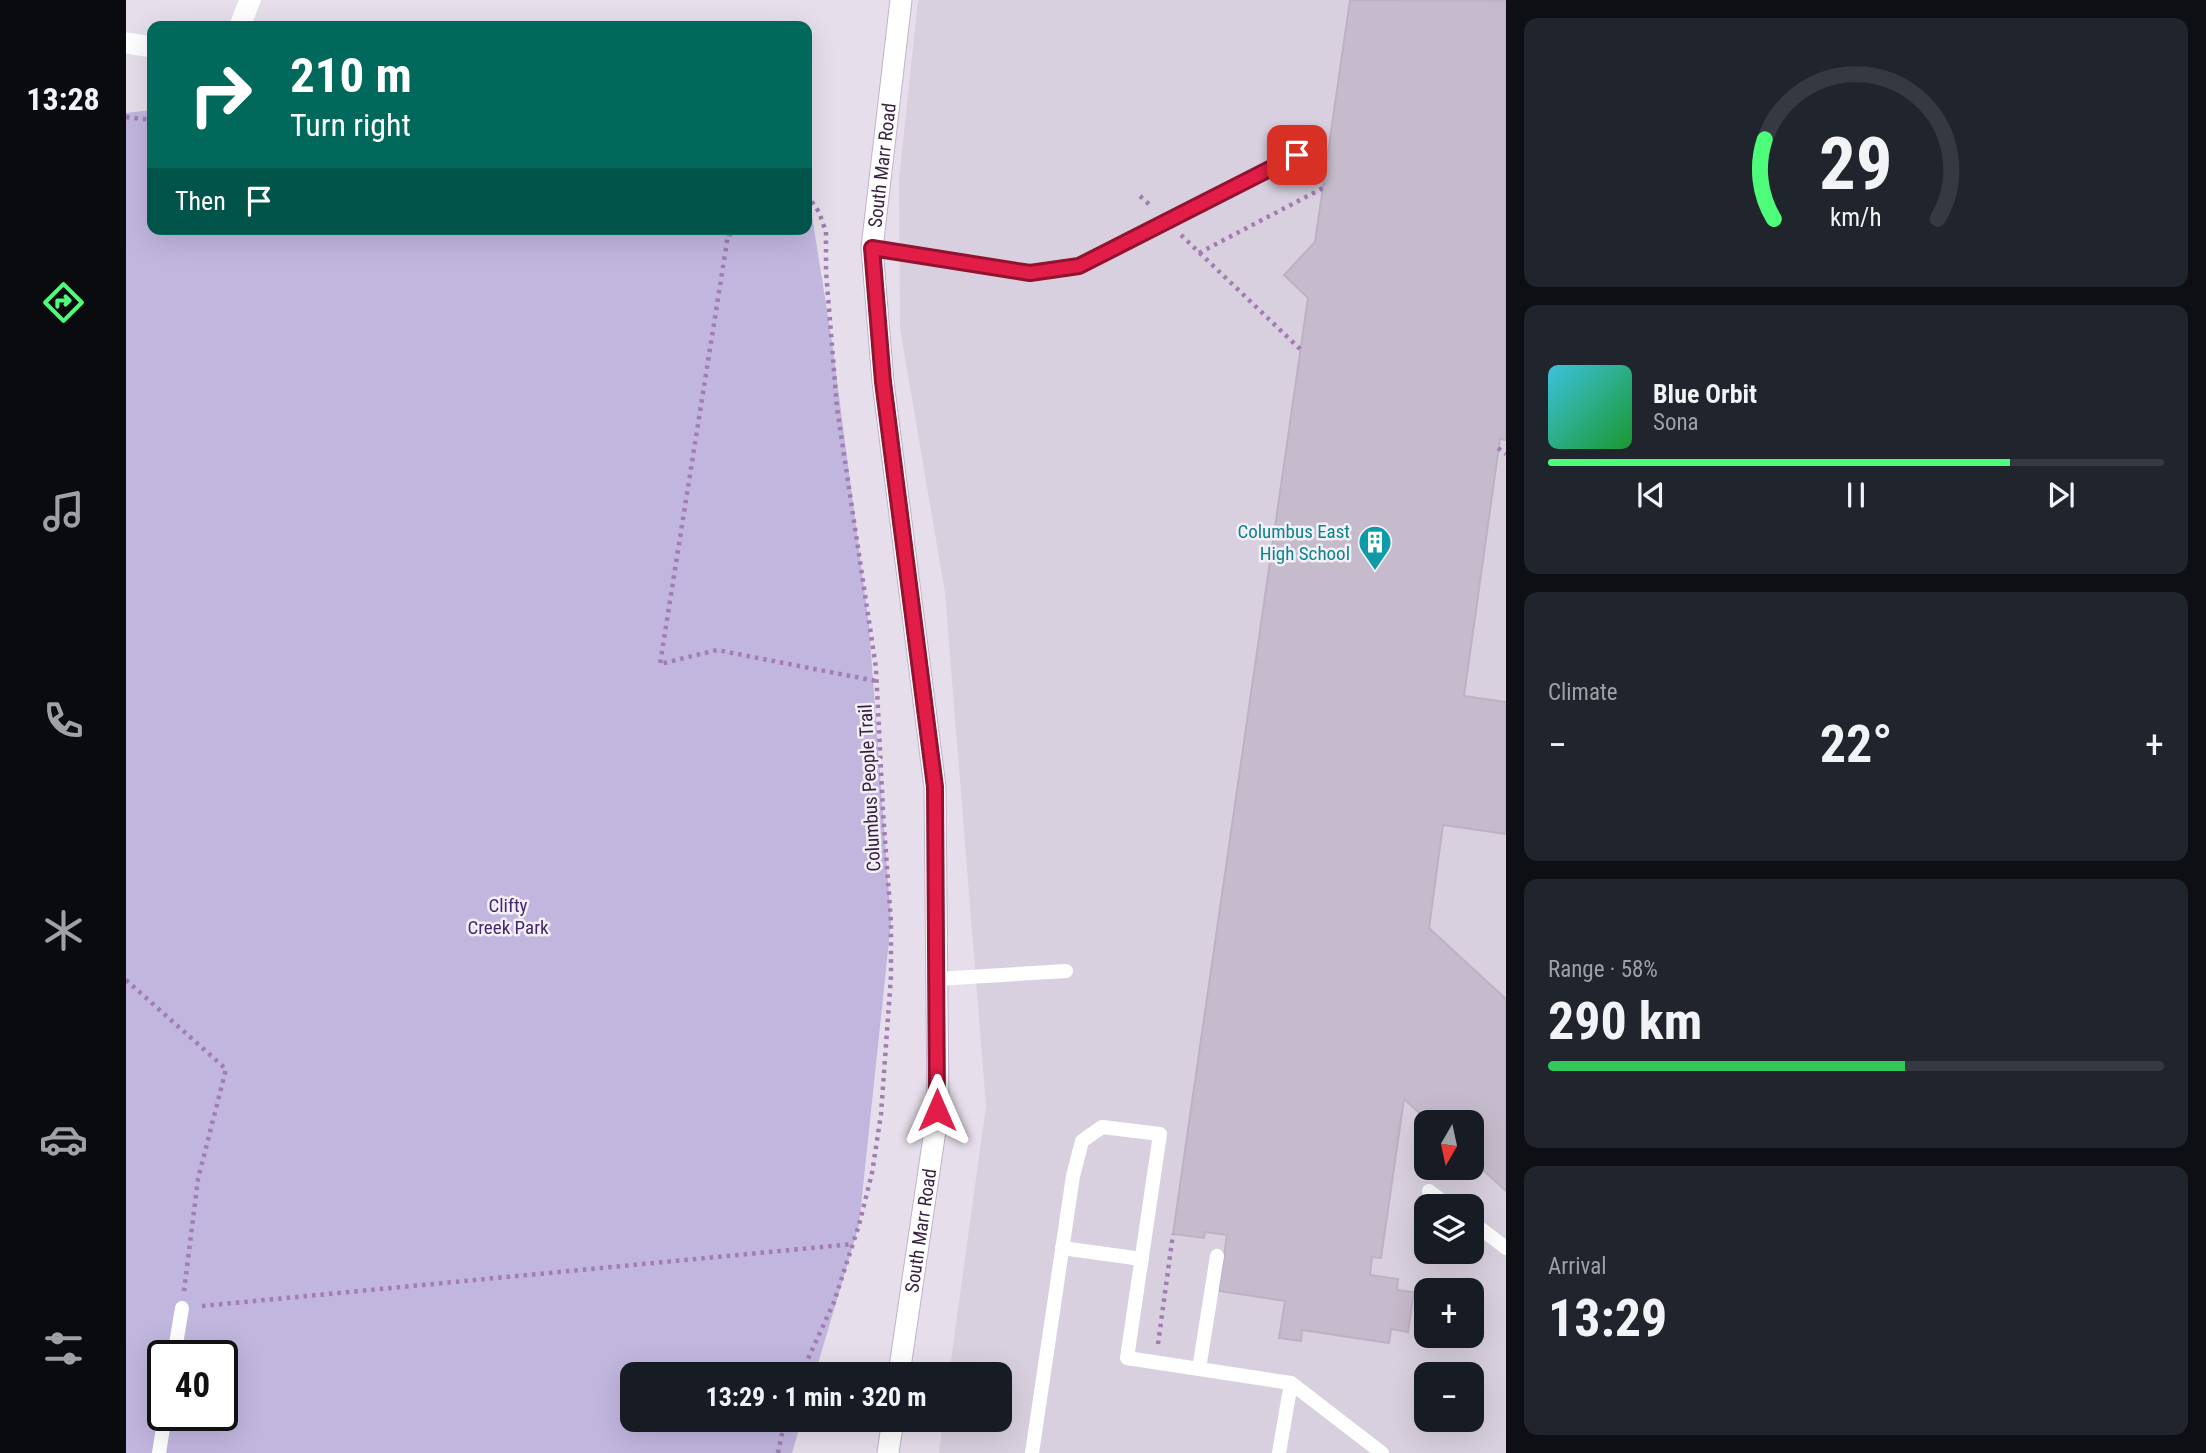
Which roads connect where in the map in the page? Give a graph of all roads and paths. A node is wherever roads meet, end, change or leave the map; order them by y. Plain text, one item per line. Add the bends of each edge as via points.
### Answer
1 (250, 0) edge
2 (901, 0) edge
3 (242, 21) edge
4 (126, 43) edge
5 (147, 46) edge
6 (126, 117) edge
7 (147, 119) edge
8 (1297, 155) dead end
9 (1323, 188) dead end
10 (1140, 196) dead end
11 (812, 205) edge
12 (1166, 221) junction
13 (728, 235) edge
14 (872, 248) junction
15 (1199, 253) junction
16 (1300, 349) dead end
17 (1498, 448) dead end
18 (1506, 454) edge
19 (876, 681) junction
20 (1066, 971) dead end
21 (937, 979) junction
22 (126, 980) edge
23 (1429, 1191) dead end
24 (1433, 1194) edge
25 (1484, 1231) edge
26 (1173, 1234) dead end
27 (853, 1244) junction
28 (1062, 1248) junction
29 (1506, 1248) edge
30 (1217, 1256) dead end
31 (1142, 1259) junction
32 (182, 1308) junction
33 (177, 1340) edge
34 (806, 1362) edge
35 (901, 1362) edge
36 (1156, 1362) junction
37 (1199, 1369) junction
38 (1291, 1383) junction
39 (163, 1431) edge
40 (782, 1432) edge
41 (891, 1432) edge
42 (159, 1453) edge
43 (778, 1453) edge
44 (888, 1453) edge
45 (1032, 1453) edge
46 (1279, 1453) edge
47 (1382, 1453) edge

1 - 3 street
2 - 14 street, South Marr Road
4 - 5 street
6 - 7 path
8 - 12 lane
9 - 15 path
10 - 12 path
11 - 19 path, Columbus People Trail via 827,232 837,408
12 - 14 lane via 1079,266 1030,273
12 - 15 path
13 - 19 path via 660,664 717,650
14 - 21 street, South Marr Road via 883,382 935,787
15 - 16 path
17 - 18 path
19 - 27 path, Columbus People Trail via 891,976 881,1114 872,1173
20 - 21 lane
21 - 35 street, South Marr Road via 937,1110
22 - 32 path via 226,1069 198,1179
23 - 24 lane
25 - 29 lane
26 - 36 path
27 - 32 path
27 - 34 path, Columbus People Trail via 834,1302
28 - 31 lane
28 - 31 lane via 1082,1141 1102,1127 1160,1134
28 - 45 lane
30 - 37 lane
31 - 36 lane via 1127,1358
32 - 33 lane
36 - 37 lane
37 - 38 lane
38 - 46 lane
38 - 47 lane
39 - 42 lane
40 - 43 path
41 - 44 street

